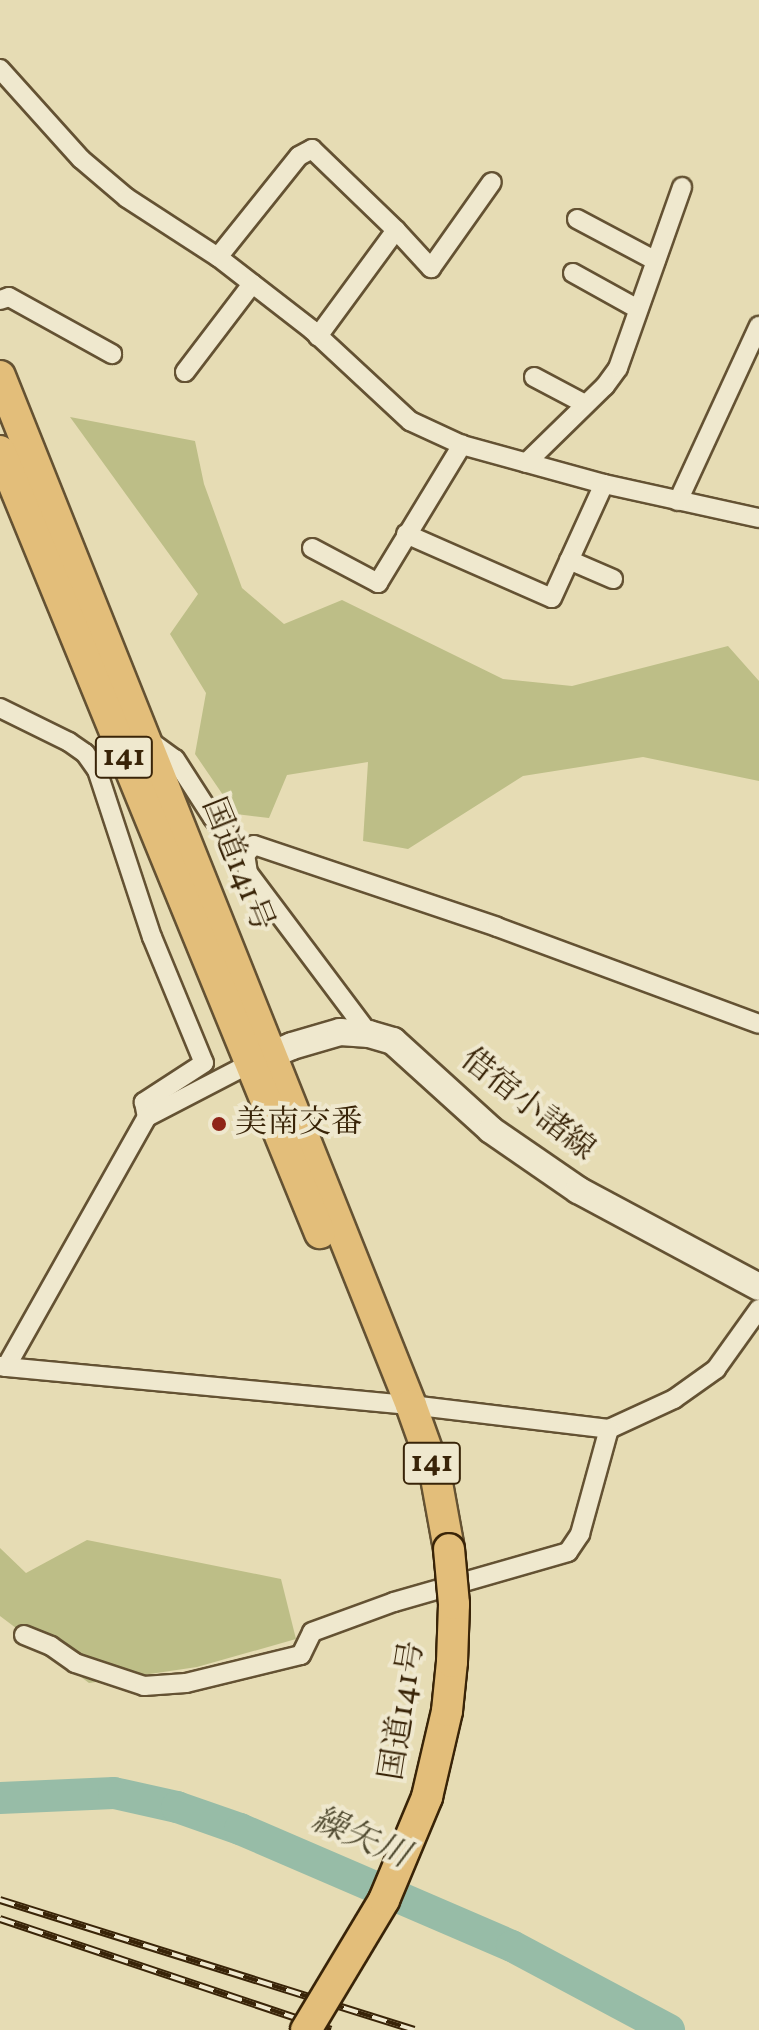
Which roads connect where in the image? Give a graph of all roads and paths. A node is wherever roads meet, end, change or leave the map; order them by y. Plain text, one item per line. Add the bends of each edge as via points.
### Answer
1 (0, 69) edge
2 (492, 182) dead end
3 (682, 187) dead end
4 (577, 219) dead end
5 (396, 230) junction
6 (218, 257) junction
7 (656, 261) junction
8 (573, 273) dead end
9 (252, 284) junction
10 (0, 300) edge
11 (638, 309) junction
12 (759, 326) edge
13 (318, 336) junction
14 (112, 354) dead end
15 (185, 372) dead end
16 (0, 376) edge
17 (534, 377) dead end
18 (585, 404) junction
19 (462, 445) junction
20 (0, 451) edge
21 (526, 463) junction
22 (604, 484) junction
23 (678, 501) junction
24 (759, 518) edge
25 (406, 534) junction
26 (312, 548) dead end
27 (569, 560) junction
28 (613, 579) dead end
29 (0, 708) edge
30 (147, 739) junction
31 (245, 855) junction
32 (759, 1024) edge
33 (369, 1034) junction
34 (260, 1059) junction
35 (147, 1117) junction
36 (759, 1287) edge
37 (759, 1309) edge
38 (3, 1366) edge
39 (406, 1393) junction
40 (609, 1429) junction
41 (24, 1635) dead end
42 (306, 2030) edge

1 - 6 street via 81,159 127,198
2 - 5 street via 431,268
3 - 7 street
4 - 7 street
5 - 6 street via 312,149 299,156
5 - 13 street
6 - 9 street
7 - 11 street
8 - 11 street
9 - 13 street
9 - 15 street
10 - 14 street via 9,297
11 - 18 street via 618,368
12 - 23 street
13 - 19 street via 410,421
16 - 30 highway, 国道141号 / 141
17 - 18 street
18 - 21 street
19 - 21 street
19 - 25 street
20 - 34 highway, 国道141号 / 141
21 - 22 street
22 - 23 street
22 - 27 street
23 - 24 street
25 - 26 street via 378,583
25 - 27 street via 552,598
27 - 28 street
29 - 35 street via 69,742 97,770 152,937 204,1063 144,1102
30 - 31 street via 175,759 213,818
30 - 34 highway, 国道141号 / 141
31 - 32 street via 254,845
31 - 33 street via 248,873
33 - 34 main road, 借宿小諸線 via 340,1032
33 - 36 main road, 借宿小諸線 via 393,1041 491,1130 578,1190
34 - 35 street
34 - 39 highway, 国道141号 / 141 via 374,1351
35 - 38 street
37 - 40 street via 716,1369 674,1399
38 - 39 street
39 - 40 street
39 - 42 highway, 国道141号 / 141, bridge via 435,1472 449,1549 454,1604 447,1711 427,1797 384,1900
40 - 41 street via 580,1534 568,1552 312,1632 301,1655 186,1683 144,1686 75,1663

